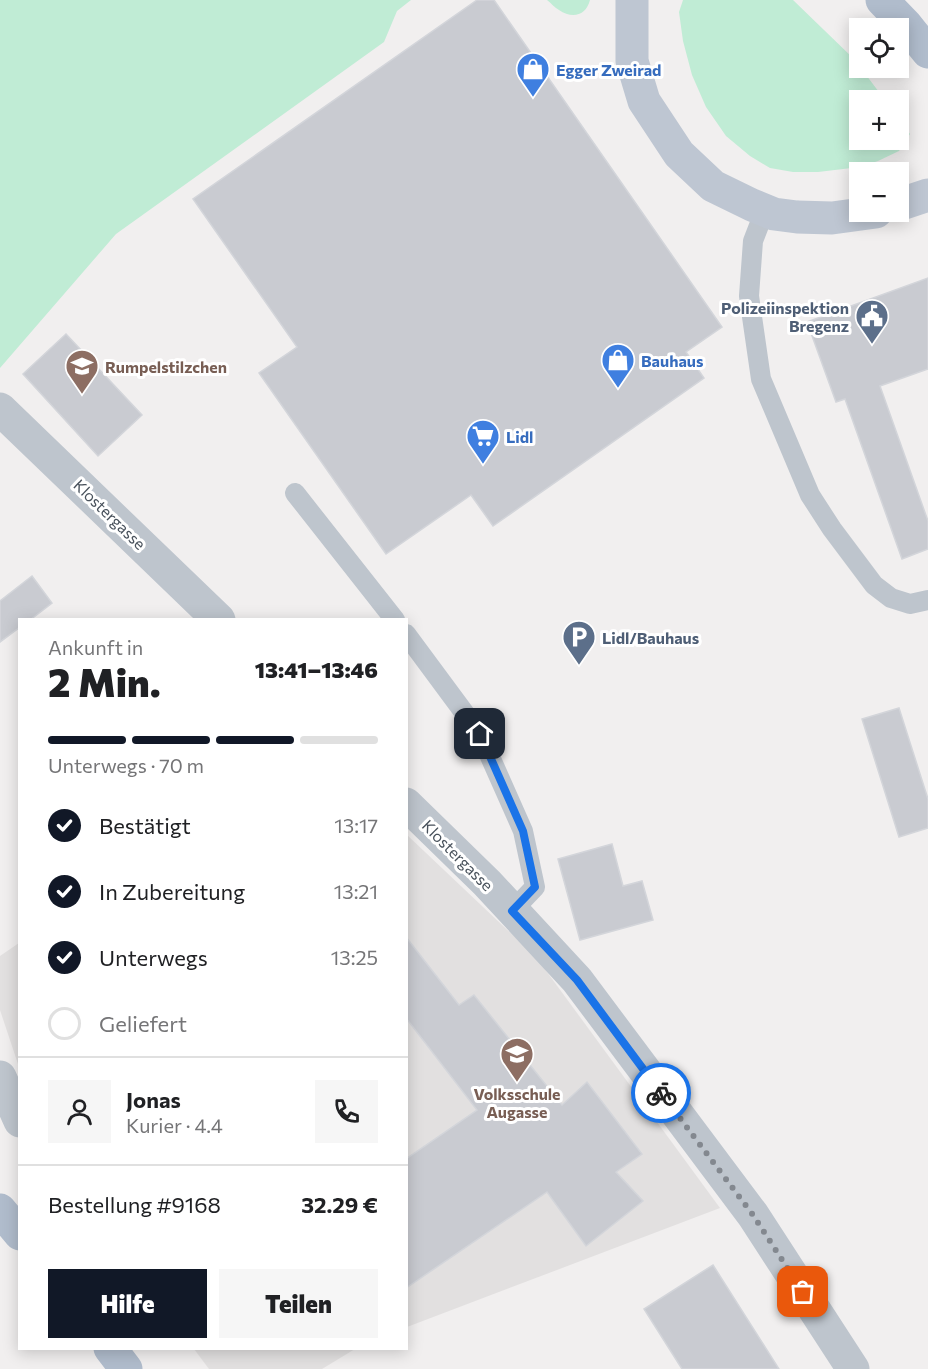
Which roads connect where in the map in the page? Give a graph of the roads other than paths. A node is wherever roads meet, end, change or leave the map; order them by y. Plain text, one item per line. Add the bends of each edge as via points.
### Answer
1 (632, 0) edge
2 (882, 0) edge
3 (928, 52) edge
4 (928, 195) edge
5 (909, 201) edge
6 (765, 210) junction
7 (849, 215) edge
8 (0, 409) edge
9 (295, 494) dead end
10 (928, 600) edge
11 (217, 618) edge
12 (393, 618) edge
13 (408, 637) edge
14 (408, 806) edge
15 (512, 911) junction
16 (0, 1077) edge
17 (18, 1117) edge
18 (0, 1210) edge
19 (18, 1232) edge
20 (112, 1350) edge
21 (126, 1369) edge
22 (853, 1369) edge

1 - 6 street via 632,61 644,101 679,154 713,186
2 - 3 main road
4 - 5 street
6 - 7 street via 797,217
6 - 10 lane via 753,241 749,296 761,379 810,495 874,585 891,598 910,604
8 - 11 street, Klostergasse
9 - 12 lane
13 - 15 lane via 480,734 523,831 535,887
14 - 15 street, Klostergasse
15 - 22 street, Klostergasse via 577,980 753,1215
16 - 17 street
18 - 19 main road
20 - 21 main road

